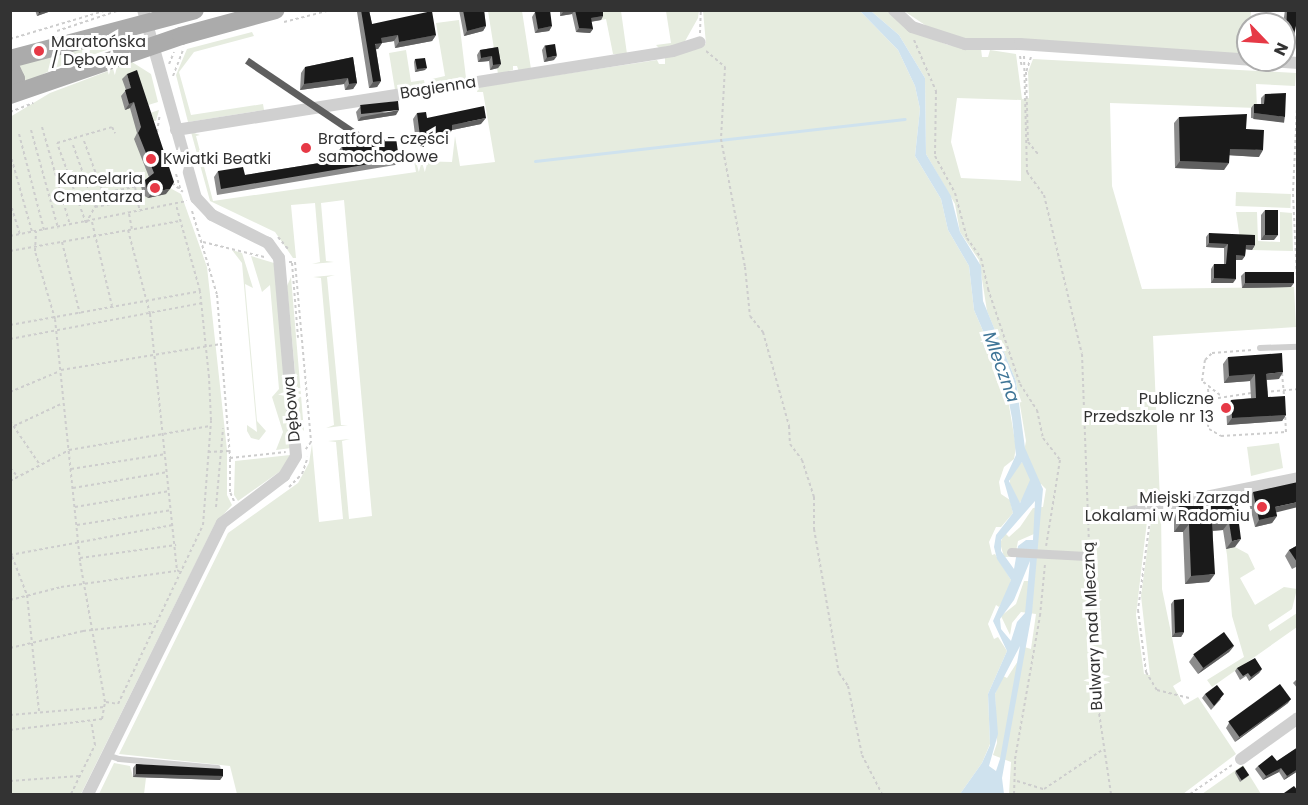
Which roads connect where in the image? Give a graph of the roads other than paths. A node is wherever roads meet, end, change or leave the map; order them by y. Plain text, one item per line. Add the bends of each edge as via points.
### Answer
1 (195, 10) edge
2 (276, 10) edge
3 (895, 10) edge
4 (144, 17) edge
5 (930, 33) junction
6 (700, 42) road end
7 (152, 45) junction
8 (995, 46) junction
9 (1046, 49) junction
10 (10, 59) edge
11 (1298, 63) edge
12 (10, 66) edge
13 (10, 90) edge
14 (10, 95) edge
15 (176, 130) junction
16 (1298, 347) edge
17 (1260, 348) dead end
18 (1298, 478) edge
19 (1128, 513) road end
20 (1011, 552) dead end
21 (1086, 556) dead end
22 (1298, 718) edge
23 (107, 754) junction
24 (1241, 759) road end
25 (218, 768) edge
26 (87, 795) edge

1 - 4 main road
2 - 7 main road
3 - 5 street
3 - 5 street via 908,24
4 - 7 street
4 - 10 main road
5 - 8 street via 957,43
6 - 15 street, Bagienna via 673,51
7 - 14 main road
7 - 15 street
8 - 9 street via 1020,44
8 - 9 street via 1025,53
9 - 11 street
12 - 13 main road via 16,79
15 - 23 street, Dębowa via 192,200 212,215 268,243 277,253 296,456 284,476 222,523
16 - 17 lane
18 - 19 street
20 - 21 street, bridge
22 - 24 street
23 - 25 lane via 119,759
23 - 26 street, Dębowa

